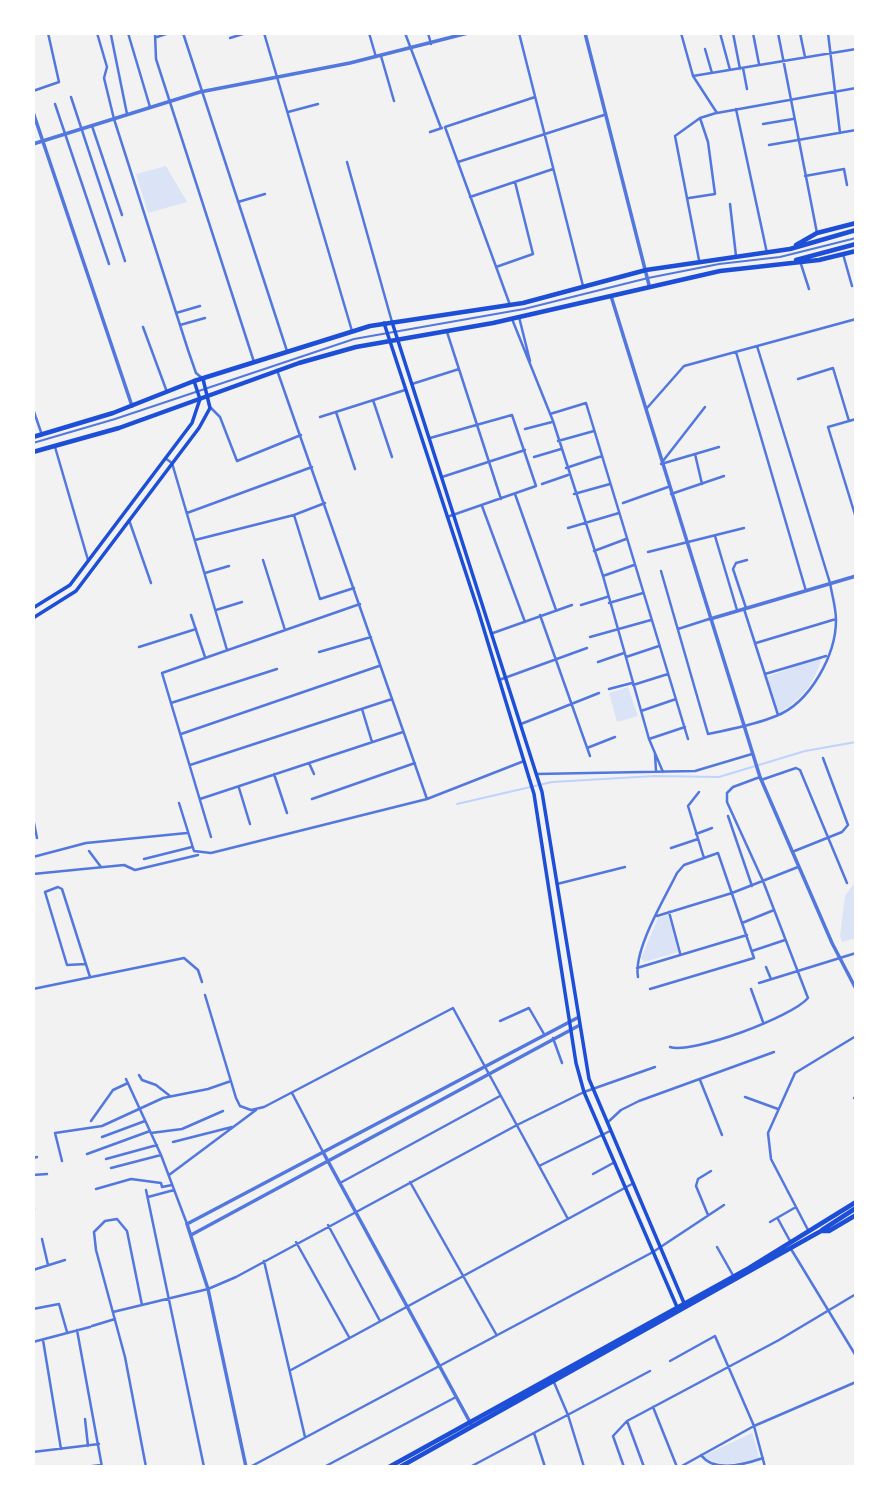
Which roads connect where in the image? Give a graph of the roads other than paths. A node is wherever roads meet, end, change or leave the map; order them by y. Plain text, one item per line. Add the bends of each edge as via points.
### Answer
1 (48, 33) edge
2 (97, 33) edge
3 (128, 33) edge
4 (169, 33) edge
5 (184, 33) edge
6 (246, 33) edge
7 (264, 33) edge
8 (369, 33) edge
9 (405, 33) edge
10 (428, 33) edge
11 (468, 33) edge
12 (519, 33) edge
13 (585, 33) edge
14 (681, 33) edge
15 (720, 33) edge
16 (733, 33) edge
17 (753, 33) edge
18 (778, 33) edge
19 (800, 33) edge
20 (828, 33) edge
21 (111, 34) edge
22 (156, 35) edge
23 (454, 36) edge
24 (230, 38) dead end
25 (431, 44) junction
26 (410, 49) junction
27 (705, 49) dead end
28 (856, 50) edge
29 (831, 54) junction
30 (378, 56) junction
31 (805, 58) junction
32 (783, 62) junction
33 (759, 66) junction
34 (742, 69) junction
35 (730, 70) junction
36 (712, 73) junction
37 (278, 76) junction
38 (694, 76) junction
39 (856, 88) edge
40 (747, 89) dead end
41 (33, 91) edge
42 (200, 92) junction
43 (833, 92) junction
44 (71, 97) dead end
45 (535, 97) junction
46 (170, 100) junction
47 (789, 100) junction
48 (394, 101) dead end
49 (55, 104) dead end
50 (318, 104) dead end
51 (150, 107) junction
52 (736, 109) junction
53 (33, 112) edge
54 (288, 112) junction
55 (717, 113) junction
56 (127, 114) junction
57 (606, 114) junction
58 (700, 118) junction
59 (114, 119) junction
60 (793, 119) junction
61 (763, 124) dead end
62 (92, 126) junction
63 (443, 128) junction
64 (80, 130) junction
65 (856, 130) edge
66 (430, 132) dead end
67 (544, 132) junction
68 (839, 133) junction
69 (64, 135) junction
70 (45, 140) junction
71 (797, 140) junction
72 (33, 144) edge
73 (769, 145) dead end
74 (347, 162) dead end
75 (457, 162) junction
76 (553, 169) junction
77 (805, 176) junction
78 (515, 182) junction
79 (847, 186) dead end
80 (265, 194) dead end
81 (470, 197) junction
82 (687, 199) junction
83 (237, 202) junction
84 (730, 204) dead end
85 (122, 215) dead end
86 (856, 223) edge
87 (856, 230) edge
88 (817, 233) junction
89 (856, 238) edge
90 (856, 244) edge
91 (790, 249) junction
92 (856, 251) edge
93 (767, 253) junction
94 (843, 254) junction
95 (736, 256) junction
96 (699, 260) junction
97 (125, 261) dead end
98 (800, 261) junction
99 (788, 262) junction
100 (109, 264) dead end
101 (496, 267) junction
102 (646, 270) junction
103 (648, 278) junction
104 (583, 285) junction
105 (649, 285) junction
106 (852, 286) dead end
107 (809, 289) dead end
108 (611, 295) junction
109 (510, 305) junction
110 (200, 306) dead end
111 (176, 313) junction
112 (519, 317) junction
113 (205, 318) dead end
114 (512, 319) junction
115 (856, 319) edge
116 (384, 323) junction
117 (392, 323) junction
118 (180, 325) junction
119 (143, 327) dead end
120 (352, 331) junction
121 (394, 331) junction
122 (387, 332) junction
123 (447, 332) junction
124 (397, 340) junction
125 (389, 341) junction
126 (757, 346) junction
127 (288, 351) junction
128 (737, 352) junction
129 (254, 362) junction
130 (530, 365) junction
131 (458, 369) junction
132 (277, 370) junction
133 (196, 373) junction
134 (202, 379) junction
135 (798, 379) dead end
136 (194, 381) junction
137 (411, 384) junction
138 (205, 387) junction
139 (197, 390) junction
140 (405, 390) junction
141 (167, 392) junction
142 (209, 396) junction
143 (200, 399) junction
144 (373, 400) junction
145 (132, 406) junction
146 (705, 407) dead end
147 (210, 408) junction
148 (33, 409) edge
149 (645, 410) junction
150 (336, 412) junction
151 (550, 414) junction
152 (320, 417) dead end
153 (856, 419) edge
154 (552, 421) junction
155 (849, 421) junction
156 (476, 422) junction
157 (525, 429) dead end
158 (594, 431) junction
159 (42, 435) junction
160 (301, 435) junction
161 (33, 437) edge
162 (429, 438) junction
163 (558, 441) junction
164 (33, 443) edge
165 (55, 447) junction
166 (719, 447) dead end
167 (561, 449) junction
168 (525, 450) junction
169 (33, 452) edge
170 (695, 454) junction
171 (602, 456) junction
172 (392, 457) dead end
173 (534, 457) dead end
174 (165, 458) junction
175 (488, 461) junction
176 (172, 463) junction
177 (661, 464) junction
178 (312, 467) junction
179 (566, 468) junction
180 (355, 469) dead end
181 (569, 475) junction
182 (442, 477) junction
183 (724, 477) dead end
184 (541, 484) dead end
185 (610, 484) junction
186 (702, 484) junction
187 (668, 486) junction
188 (515, 494) junction
189 (575, 494) junction
190 (671, 494) junction
191 (856, 498) edge
192 (501, 499) junction
193 (850, 499) junction
194 (325, 503) junction
195 (622, 503) dead end
196 (482, 505) junction
197 (187, 513) junction
198 (619, 513) junction
199 (294, 515) junction
200 (455, 515) junction
201 (447, 517) junction
202 (856, 518) edge
203 (129, 520) junction
204 (584, 523) junction
205 (568, 528) dead end
206 (744, 528) dead end
207 (715, 536) junction
208 (626, 539) junction
209 (195, 540) junction
210 (686, 542) junction
211 (594, 551) junction
212 (648, 552) dead end
213 (88, 560) junction
214 (263, 560) dead end
215 (747, 560) dead end
216 (634, 565) junction
217 (229, 566) dead end
218 (662, 572) dead end
219 (205, 573) junction
220 (603, 576) junction
221 (856, 576) edge
222 (150, 583) dead end
223 (830, 583) junction
224 (354, 587) junction
225 (806, 590) junction
226 (643, 593) junction
227 (607, 597) junction
228 (242, 602) dead end
229 (609, 603) junction
230 (360, 604) junction
231 (572, 605) dead end
232 (581, 605) dead end
233 (485, 607) junction
234 (33, 608) edge
235 (745, 609) junction
236 (216, 610) junction
237 (478, 610) junction
238 (556, 610) junction
239 (737, 611) junction
240 (191, 615) dead end
241 (540, 615) junction
242 (33, 618) edge
243 (710, 619) junction
244 (836, 619) junction
245 (652, 620) junction
246 (525, 621) junction
247 (196, 629) junction
248 (678, 629) junction
249 (285, 630) junction
250 (617, 630) junction
251 (494, 633) junction
252 (371, 637) junction
253 (590, 637) dead end
254 (755, 643) junction
255 (659, 646) junction
256 (139, 647) dead end
257 (587, 648) dead end
258 (227, 650) junction
259 (319, 653) dead end
260 (624, 656) junction
261 (827, 656) junction
262 (205, 657) junction
263 (557, 659) junction
264 (598, 662) dead end
265 (381, 665) junction
266 (277, 669) dead end
267 (668, 674) junction
268 (765, 674) junction
269 (507, 678) junction
270 (499, 680) junction
271 (633, 684) junction
272 (609, 689) dead end
273 (599, 693) dead end
274 (392, 699) junction
275 (676, 699) junction
276 (171, 704) junction
277 (571, 704) junction
278 (362, 709) junction
279 (641, 711) junction
280 (778, 715) junction
281 (521, 724) junction
282 (743, 726) junction
283 (685, 727) junction
284 (404, 731) junction
285 (181, 734) junction
286 (615, 737) dead end
287 (649, 739) junction
288 (688, 739) dead end
289 (372, 742) junction
290 (33, 743) edge
291 (587, 748) junction
292 (33, 754) edge
293 (654, 754) junction
294 (590, 756) dead end
295 (753, 757) junction
296 (823, 758) dead end
297 (524, 761) junction
298 (309, 763) junction
299 (415, 763) junction
300 (190, 765) junction
301 (656, 772) junction
302 (663, 772) junction
303 (274, 774) junction
304 (314, 774) dead end
305 (537, 776) junction
306 (760, 777) junction
307 (238, 786) junction
308 (699, 792) dead end
309 (200, 799) junction
310 (312, 799) dead end
311 (427, 799) junction
312 (178, 803) dead end
313 (287, 813) dead end
314 (728, 816) dead end
315 (33, 818) edge
316 (250, 824) dead end
317 (712, 828) dead end
318 (187, 833) junction
319 (696, 834) junction
320 (211, 836) dead end
321 (37, 838) dead end
322 (828, 838) junction
323 (698, 839) junction
324 (192, 848) junction
325 (671, 848) dead end
326 (89, 852) dead end
327 (792, 852) junction
328 (201, 854) junction
329 (33, 857) edge
330 (704, 858) junction
331 (144, 859) dead end
332 (798, 866) junction
333 (101, 867) junction
334 (625, 867) dead end
335 (33, 874) edge
336 (764, 881) junction
337 (847, 883) dead end
338 (556, 885) junction
339 (752, 886) junction
340 (732, 893) junction
341 (775, 910) junction
342 (669, 912) junction
343 (657, 916) junction
344 (742, 923) junction
345 (747, 935) junction
346 (786, 939) junction
347 (752, 951) junction
348 (856, 953) edge
349 (680, 954) junction
350 (839, 958) junction
351 (86, 964) junction
352 (766, 967) dead end
353 (637, 968) junction
354 (798, 970) junction
355 (638, 976) dead end
356 (90, 977) junction
357 (853, 978) edge
358 (771, 979) junction
359 (202, 982) dead end
360 (759, 983) dead end
361 (33, 989) edge
362 (650, 989) dead end
363 (751, 989) dead end
364 (856, 989) edge
365 (205, 995) dead end
366 (577, 1018) junction
367 (500, 1021) dead end
368 (570, 1021) junction
369 (764, 1023) junction
370 (578, 1026) junction
371 (571, 1029) junction
372 (544, 1034) junction
373 (856, 1036) edge
374 (553, 1038) junction
375 (670, 1047) dead end
376 (774, 1052) dead end
377 (562, 1063) dead end
378 (484, 1065) junction
379 (655, 1067) dead end
380 (488, 1073) junction
381 (139, 1075) dead end
382 (700, 1080) junction
383 (231, 1081) junction
384 (593, 1088) junction
385 (291, 1092) junction
386 (584, 1092) junction
387 (170, 1096) junction
388 (501, 1096) junction
389 (745, 1097) dead end
390 (778, 1109) junction
391 (256, 1110) junction
392 (141, 1111) junction
393 (223, 1111) dead end
394 (91, 1121) dead end
395 (145, 1121) junction
396 (607, 1123) junction
397 (517, 1125) junction
398 (232, 1127) junction
399 (610, 1131) junction
400 (150, 1132) junction
401 (604, 1134) junction
402 (722, 1135) dead end
403 (102, 1138) dead end
404 (173, 1142) dead end
405 (157, 1145) junction
406 (323, 1152) junction
407 (87, 1154) dead end
408 (161, 1156) junction
409 (106, 1159) dead end
410 (327, 1160) junction
411 (62, 1161) dead end
412 (615, 1162) junction
413 (539, 1166) junction
414 (111, 1168) dead end
415 (711, 1171) dead end
416 (47, 1174) dead end
417 (593, 1174) dead end
418 (33, 1175) edge
419 (169, 1175) junction
420 (410, 1182) junction
421 (340, 1183) junction
422 (633, 1184) junction
423 (172, 1185) junction
424 (626, 1187) junction
425 (96, 1189) dead end
426 (174, 1190) junction
427 (146, 1191) dead end
428 (148, 1198) junction
429 (856, 1202) edge
430 (724, 1205) dead end
431 (796, 1207) junction
432 (856, 1208) edge
433 (355, 1210) junction
434 (708, 1215) junction
435 (856, 1215) edge
436 (778, 1218) junction
437 (568, 1219) junction
438 (771, 1222) dead end
439 (187, 1224) junction
440 (328, 1225) junction
441 (820, 1229) junction
442 (810, 1233) junction
443 (191, 1235) junction
444 (42, 1239) dead end
445 (296, 1242) junction
446 (660, 1245) junction
447 (791, 1246) junction
448 (717, 1247) dead end
449 (653, 1252) junction
450 (65, 1261) dead end
451 (264, 1261) junction
452 (48, 1265) junction
453 (33, 1270) edge
454 (464, 1276) junction
455 (734, 1276) junction
456 (208, 1289) junction
457 (856, 1294) edge
458 (169, 1298) junction
459 (142, 1304) junction
460 (685, 1306) junction
461 (407, 1307) junction
462 (33, 1309) edge
463 (679, 1310) junction
464 (830, 1310) junction
465 (113, 1312) junction
466 (115, 1319) junction
467 (380, 1321) junction
468 (76, 1330) junction
469 (68, 1333) junction
470 (497, 1335) junction
471 (350, 1338) junction
472 (43, 1339) junction
473 (33, 1342) edge
474 (856, 1356) edge
475 (670, 1362) dead end
476 (439, 1366) junction
477 (728, 1366) junction
478 (291, 1370) junction
479 (650, 1371) dead end
480 (553, 1380) junction
481 (856, 1382) edge
482 (456, 1397) junction
483 (653, 1407) junction
484 (568, 1415) junction
485 (85, 1419) dead end
486 (627, 1420) junction
487 (471, 1424) junction
488 (754, 1426) junction
489 (534, 1433) junction
490 (305, 1437) junction
491 (99, 1444) junction
492 (88, 1446) junction
493 (61, 1449) junction
494 (33, 1452) edge
495 (700, 1454) junction
496 (763, 1458) junction
497 (102, 1466) edge
498 (84, 1467) edge
499 (146, 1467) edge
500 (204, 1467) edge
501 (248, 1467) edge
502 (324, 1467) edge
503 (389, 1467) edge
504 (400, 1467) edge
505 (470, 1467) edge
506 (545, 1467) edge
507 (584, 1467) edge
508 (624, 1467) edge
509 (644, 1467) edge
510 (679, 1467) edge
511 (765, 1467) edge

1 - 41 street via 59,82
2 - 59 street
3 - 51 street
4 - 22 street
5 - 42 street
6 - 24 street
7 - 37 street
8 - 30 street
9 - 26 street
10 - 25 street
11 - 23 street
12 - 45 street
13 - 57 street
14 - 38 street
15 - 35 street
16 - 34 street
17 - 33 street
18 - 32 street
19 - 31 street
20 - 29 street
21 - 56 street
22 - 46 street via 156,59
23 - 25 street
25 - 26 street
26 - 30 street
26 - 63 street
27 - 36 street
28 - 29 street
29 - 31 street
29 - 43 street
30 - 37 street
30 - 48 street
31 - 32 street
32 - 33 street
32 - 47 street
33 - 34 street
34 - 35 street
34 - 40 street
35 - 36 street
36 - 38 street
37 - 42 street
37 - 54 street
38 - 55 street
39 - 43 street
42 - 46 street
42 - 83 street
43 - 47 street
43 - 68 street
44 - 64 street
45 - 63 street
45 - 67 street
46 - 51 street
46 - 129 street
47 - 52 street
47 - 60 street
49 - 69 street
50 - 54 street
51 - 56 street
52 - 55 street
52 - 93 street
53 - 70 street
54 - 120 street
55 - 58 street
56 - 59 street
57 - 67 street
57 - 102 street
58 - 82 street via 675,136
58 - 82 street via 715,194
59 - 62 street
59 - 111 street
60 - 61 street
60 - 71 street
62 - 64 street
62 - 85 street
63 - 66 street
63 - 75 street
64 - 69 street
64 - 97 street
65 - 68 street
67 - 75 street
67 - 76 street
68 - 71 street
69 - 70 street
69 - 100 street
70 - 72 street
70 - 145 street
71 - 73 street
71 - 77 street
74 - 117 street
75 - 81 street
76 - 78 street
76 - 104 street
77 - 79 street via 844,169
77 - 88 street
78 - 81 street
78 - 101 street via 533,254
80 - 83 street
81 - 101 street
82 - 96 street
83 - 127 street
84 - 95 street
86 - 88 main road
87 - 91 main road
88 - 91 main road
89 - 103 lane via 780,257
90 - 99 main road
91 - 93 main road
92 - 94 main road
93 - 95 main road
94 - 98 main road
94 - 106 street
95 - 96 main road
96 - 102 main road
98 - 99 main road
98 - 107 street
99 - 105 main road
101 - 109 street
102 - 103 street
102 - 104 main road
103 - 105 street
103 - 121 lane via 549,304
104 - 109 main road
105 - 108 main road
108 - 112 main road
108 - 149 street
109 - 117 main road
110 - 111 street
111 - 118 street
112 - 114 main road
112 - 130 street
113 - 118 street
114 - 123 main road
114 - 130 street
115 - 126 street
116 - 117 main road
116 - 120 main road
116 - 122 main road
117 - 121 main road
118 - 133 street
119 - 141 street
120 - 127 main road
121 - 122 lane
121 - 124 main road
122 - 125 main road
122 - 138 lane via 354,338
123 - 124 main road
123 - 131 street
124 - 125 main road
124 - 137 main road
125 - 132 main road
125 - 140 main road
126 - 128 street
126 - 223 street
127 - 129 main road
128 - 149 street via 684,366
128 - 225 street
129 - 134 main road
130 - 151 street
131 - 137 street
131 - 156 street
132 - 142 main road
132 - 160 street
133 - 134 street
133 - 136 street
134 - 136 main road
134 - 138 main road
135 - 155 street via 833,368
136 - 139 main road
136 - 141 main road
137 - 162 main road
138 - 139 lane
138 - 142 main road
139 - 143 main road
139 - 164 lane
140 - 144 street
140 - 201 main road
141 - 145 main road
142 - 143 main road
142 - 147 main road
143 - 165 main road
143 - 174 main road via 192,423
144 - 150 street
144 - 172 street
145 - 159 main road
146 - 177 street
147 - 160 street via 220,417 237,461
147 - 176 main road
148 - 159 street
149 - 177 street
150 - 152 street
150 - 180 street
151 - 154 street
151 - 158 street via 586,403
153 - 155 street
154 - 157 street
154 - 163 street
155 - 193 street via 828,427
156 - 162 street
156 - 168 street via 512,415
156 - 175 street
158 - 163 street
158 - 171 street
159 - 161 main road
160 - 178 street
162 - 182 main road
163 - 167 street
165 - 169 main road
165 - 213 street
166 - 170 street
167 - 173 street
167 - 179 street
168 - 175 street
168 - 188 street via 536,486
170 - 177 street
170 - 186 street
171 - 179 street
171 - 185 street
174 - 176 street
174 - 213 main road
175 - 182 street
175 - 192 street
176 - 197 street
176 - 203 main road
177 - 187 street
178 - 194 street
178 - 197 street
179 - 181 street
181 - 184 street
181 - 189 street
182 - 200 main road
183 - 186 street
185 - 189 street
185 - 198 street
186 - 190 street
187 - 190 street
187 - 195 street
188 - 192 street
188 - 238 street
189 - 204 street
190 - 210 street
191 - 193 street
192 - 196 street
193 - 202 street
194 - 199 street
194 - 224 street
196 - 200 street
196 - 246 street
197 - 209 street
198 - 204 street
198 - 208 street
199 - 209 street
199 - 224 street via 320,599
200 - 201 street
200 - 233 main road
201 - 237 main road
203 - 222 street
203 - 242 main road via 73,593
204 - 205 street
204 - 211 street
206 - 207 street
207 - 210 street
207 - 239 street
208 - 211 street
208 - 216 street
209 - 219 street
210 - 212 street
210 - 243 street
211 - 220 street
213 - 234 main road via 63,592
214 - 249 street
215 - 235 street via 733,569
216 - 220 street
216 - 226 street
217 - 219 street
218 - 248 street
219 - 236 street
220 - 227 street
221 - 223 street
223 - 225 street
223 - 244 street
224 - 230 street
225 - 235 street
226 - 229 street
226 - 245 street
227 - 229 street
227 - 232 street
228 - 236 street
229 - 250 street
230 - 249 street
230 - 252 street
231 - 238 street
233 - 237 street
233 - 251 main road
235 - 239 street
235 - 254 street
236 - 258 street
237 - 270 main road
238 - 241 street
239 - 243 street
240 - 247 street
241 - 246 street
241 - 263 street
243 - 248 street
243 - 282 street
244 - 254 street
244 - 261 street via 834,643
245 - 250 street
245 - 255 street
246 - 251 street
247 - 256 street
247 - 262 street
248 - 282 street via 708,734
249 - 258 street
250 - 253 street
250 - 260 street
251 - 269 main road
252 - 259 street
252 - 265 street
254 - 268 street
255 - 260 street
255 - 267 street
257 - 263 street
258 - 262 street
260 - 264 street
260 - 271 street
261 - 268 street
261 - 280 street via 797,704
262 - 276 street via 162,673
263 - 269 street
263 - 277 street
265 - 274 street
265 - 285 street
266 - 276 street
267 - 271 street
267 - 275 street
268 - 280 street
269 - 270 street
269 - 281 main road
270 - 297 main road
271 - 272 street
271 - 279 street
273 - 277 street
274 - 278 street
274 - 284 street
275 - 279 street
275 - 283 street
276 - 285 street
277 - 281 street
277 - 291 street
278 - 289 street
278 - 300 street
279 - 287 street
280 - 282 street
281 - 305 main road
282 - 295 street
283 - 287 street
283 - 288 street
284 - 289 street
284 - 299 street
285 - 300 street
286 - 291 street
287 - 293 street
289 - 298 street
290 - 292 street
291 - 294 street
293 - 301 street
293 - 302 street via 660,758
295 - 302 street via 695,771
295 - 306 street
296 - 322 street via 848,825
297 - 311 street
297 - 368 main road via 534,794
298 - 303 street
298 - 304 street
299 - 310 street
299 - 311 street
300 - 309 street
301 - 302 street
301 - 305 street
303 - 307 street
303 - 313 street
305 - 338 main road
306 - 322 street via 800,770
306 - 327 street
306 - 336 street via 733,787 727,802
307 - 309 street
307 - 316 street
308 - 319 street via 688,803
309 - 320 street
311 - 328 street
312 - 318 street
314 - 339 street
315 - 321 street
317 - 319 street
318 - 324 street
318 - 329 street via 86,843
319 - 323 street
322 - 327 street
322 - 337 street
323 - 325 street
323 - 330 street
324 - 328 street
324 - 331 street
326 - 333 street
327 - 332 street
328 - 333 street via 135,870 124,865
330 - 340 street via 718,853
330 - 343 street via 684,865 677,873
332 - 336 street
332 - 350 street
333 - 335 street
334 - 338 street
336 - 339 street
336 - 341 street
338 - 366 main road
339 - 340 street
340 - 342 street
340 - 344 street
341 - 344 street
341 - 346 street
342 - 343 street
342 - 349 street
343 - 353 street
344 - 345 street
345 - 347 street
345 - 349 street
346 - 347 street
346 - 354 street
347 - 362 street via 754,958
348 - 350 street
349 - 353 street
350 - 354 street
350 - 357 street
351 - 351 street via 62,889 50,889 45,892 67,965
351 - 356 street
352 - 358 street
353 - 355 street
354 - 358 street
354 - 369 street via 808,998 791,1012
356 - 359 street via 184,958 198,970
356 - 361 street
357 - 364 street
358 - 360 street
363 - 369 street
365 - 383 street
366 - 368 street
366 - 370 main road
367 - 372 street via 529,1008
368 - 371 main road
368 - 372 street
369 - 375 street via 718,1040
370 - 371 street
370 - 384 main road
371 - 374 street
371 - 386 main road
372 - 378 street
373 - 390 street via 795,1073
374 - 377 street
374 - 380 street
376 - 382 street
378 - 380 street
378 - 385 street via 453,1008
378 - 406 street
379 - 384 street
380 - 388 street
380 - 410 street
381 - 387 street
382 - 396 street via 639,1101
382 - 402 street
383 - 387 street
383 - 391 street via 240,1106
384 - 386 street
384 - 396 main road
385 - 391 street
385 - 406 street
386 - 397 street
386 - 401 main road
387 - 392 street
388 - 397 street
388 - 421 street
389 - 390 street
390 - 431 street via 768,1133 768,1149
391 - 398 street
392 - 394 street via 127,1081 113,1090
392 - 395 street
392 - 411 street via 102,1126 55,1133
393 - 400 street via 182,1129
395 - 400 street
395 - 403 street
396 - 399 main road
397 - 413 street
397 - 420 street
398 - 404 street
398 - 419 street
399 - 401 street
399 - 422 main road
400 - 405 street
400 - 407 street
401 - 412 main road
401 - 413 street
405 - 408 street
405 - 409 street
406 - 410 street
406 - 439 street
408 - 414 street
408 - 419 street
410 - 421 street
410 - 443 street
412 - 417 street
412 - 424 main road
413 - 437 street
415 - 434 street via 698,1179 696,1186
416 - 418 street
419 - 423 street
420 - 433 street
420 - 454 street
421 - 433 street
422 - 424 street
422 - 446 main road
423 - 425 street via 131,1179
423 - 426 street
424 - 437 street
424 - 449 main road
426 - 428 street
426 - 439 street
427 - 428 street
428 - 458 street
429 - 441 main road via 823,1220
430 - 434 street
431 - 436 street
431 - 442 street
432 - 441 main road
433 - 440 street
433 - 461 street
434 - 446 street
435 - 441 main road via 829,1231
436 - 438 street
436 - 447 street
437 - 454 street
439 - 443 street
440 - 445 street
440 - 467 street
441 - 442 main road
441 - 447 main road
442 - 447 main road
443 - 456 street
444 - 452 street
445 - 451 street
445 - 471 street
446 - 449 street
446 - 460 main road
447 - 455 main road
447 - 460 main road
447 - 464 street
448 - 455 street
449 - 463 main road
449 - 470 street
450 - 452 street
451 - 456 street
451 - 478 street
452 - 453 street
454 - 461 street
454 - 470 street
455 - 460 main road
456 - 458 street
456 - 501 street
457 - 464 street
458 - 459 street
458 - 500 street
459 - 465 street
459 - 465 street via 127,1231 117,1219 106,1221 98,1225 94,1238
460 - 463 main road
461 - 467 street
461 - 476 street
462 - 469 street via 59,1304
463 - 480 main road
464 - 474 street
464 - 477 street
465 - 466 street
466 - 468 street
466 - 499 street
467 - 471 street
468 - 469 street
468 - 491 street
469 - 472 street
470 - 476 street
471 - 478 street
472 - 473 street
472 - 493 street
475 - 477 street via 715,1336
476 - 482 street
476 - 490 street
477 - 483 street
477 - 488 street
478 - 490 street
479 - 484 street
480 - 484 street
480 - 487 main road
481 - 488 street
482 - 487 street
482 - 502 street
483 - 486 street
483 - 510 street
484 - 489 street
484 - 507 street
485 - 492 street
486 - 508 street via 613,1436
486 - 509 street
487 - 503 main road
487 - 504 main road
488 - 495 street
488 - 496 street
489 - 505 street
489 - 506 street
490 - 501 street
491 - 492 street
491 - 497 street
492 - 493 street
493 - 494 street
495 - 496 street via 705,1460 726,1465
495 - 510 street
496 - 511 street
497 - 498 street

